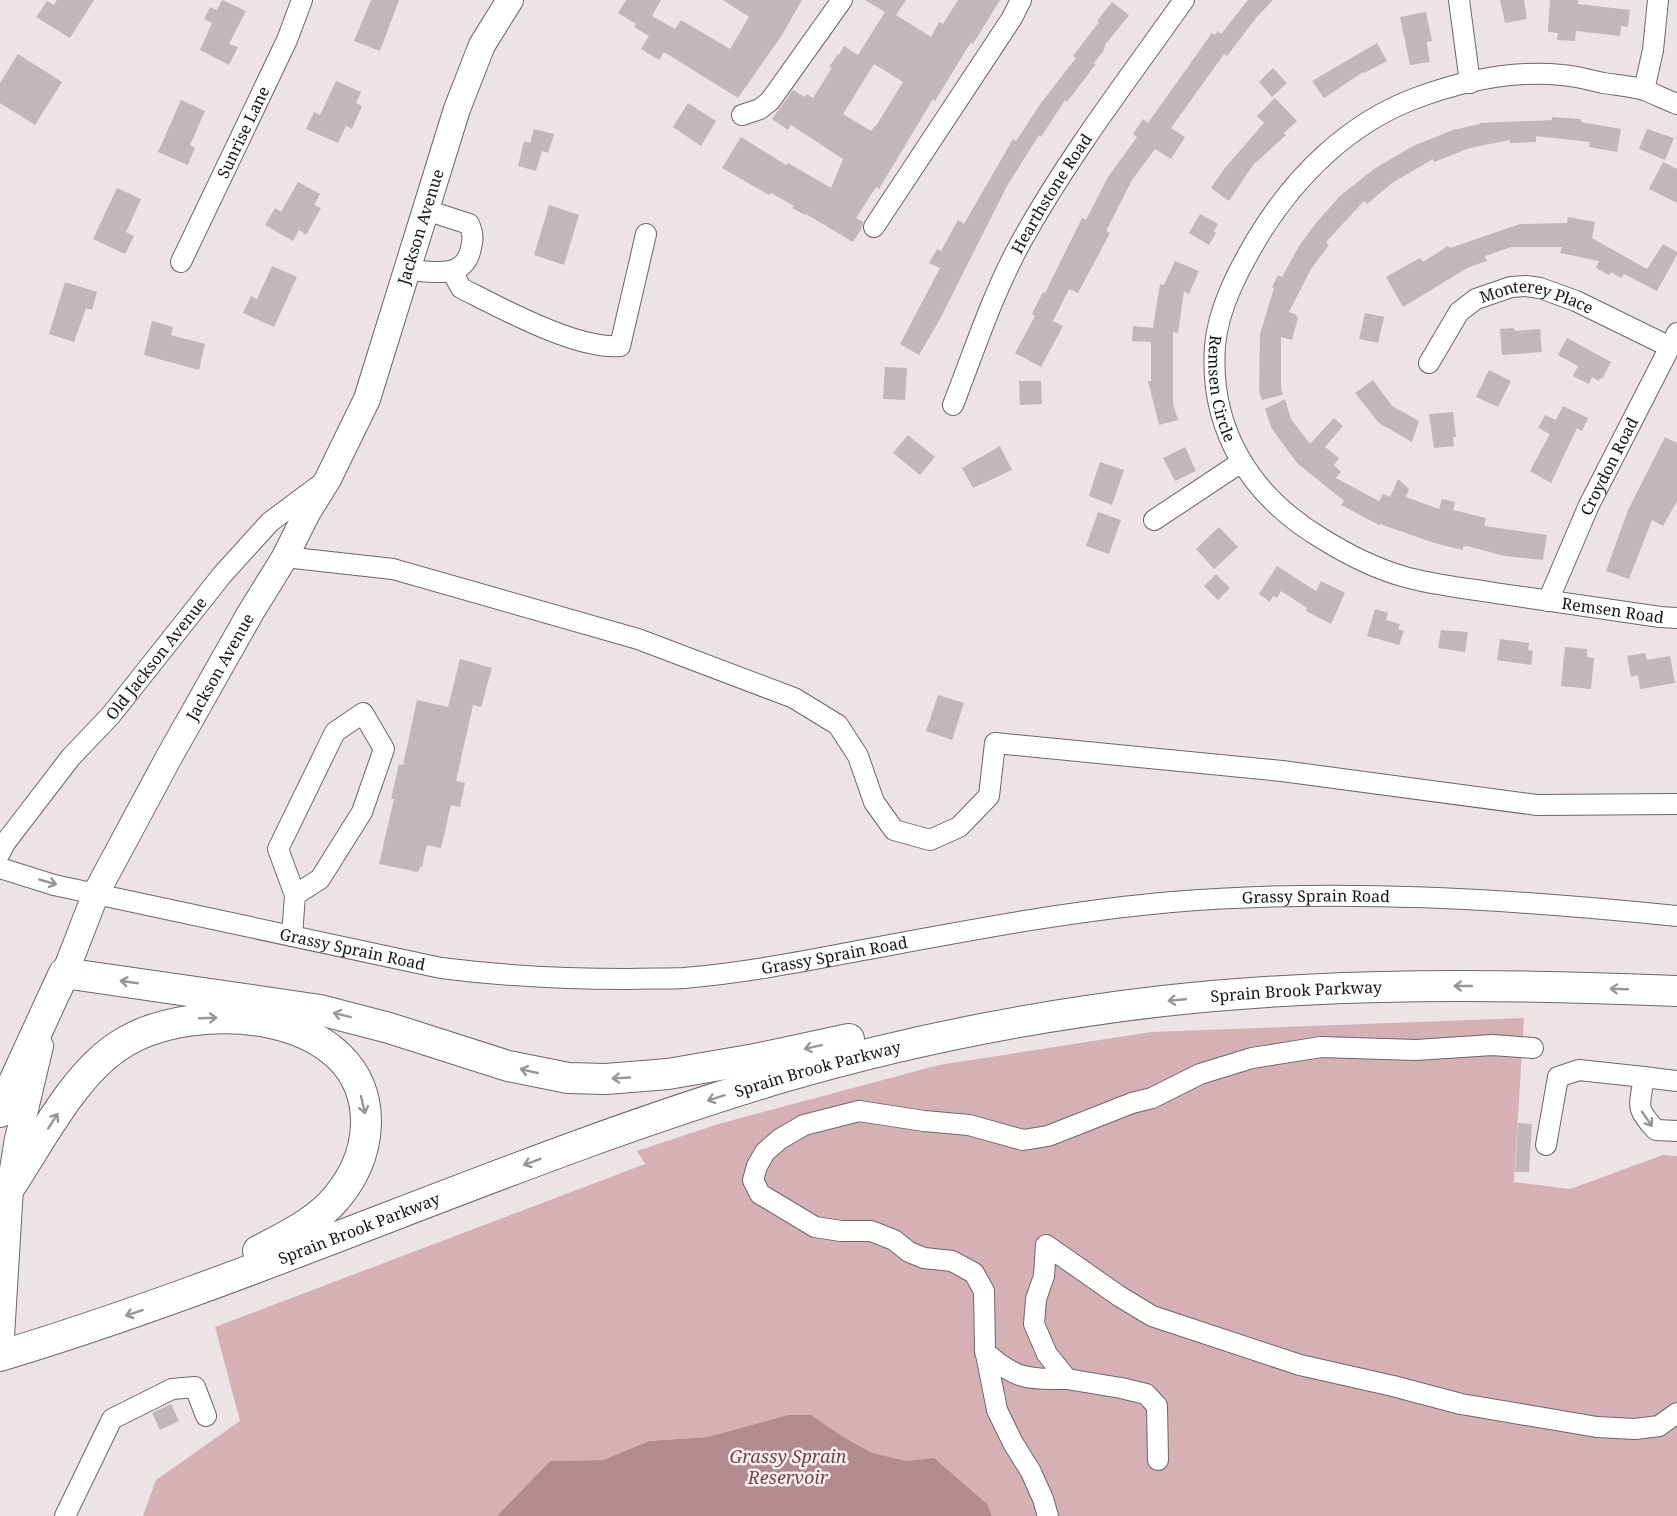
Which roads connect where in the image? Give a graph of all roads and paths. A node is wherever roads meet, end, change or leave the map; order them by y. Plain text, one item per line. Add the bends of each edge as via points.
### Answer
1 (302, 0) edge
2 (842, 0) edge
3 (1021, 0) edge
4 (1184, 0) edge
5 (1459, 0) edge
6 (1658, 0) edge
7 (508, 1) edge
8 (1470, 83) junction
9 (1644, 90) junction
10 (1677, 104) edge
11 (742, 115) dead end
12 (426, 210) junction
13 (874, 227) dead end
14 (645, 234) dead end
15 (181, 262) dead end
16 (407, 270) junction
17 (452, 271) junction
18 (1674, 340) edge
19 (1429, 363) dead end
20 (952, 405) dead end
21 (1240, 463) junction
22 (328, 479) junction
23 (1154, 520) dead end
24 (285, 557) junction
25 (1548, 601) junction
26 (1677, 618) edge
27 (1677, 804) edge
28 (0, 853) edge
29 (0, 868) edge
30 (96, 893) junction
31 (295, 895) junction
32 (1677, 916) edge
33 (292, 936) junction
34 (64, 973) junction
35 (1677, 991) edge
36 (1100, 1009) junction
37 (1533, 1048) dead end
38 (1644, 1077) junction
39 (1677, 1081) edge
40 (0, 1112) edge
41 (1677, 1131) edge
42 (1546, 1145) dead end
43 (10, 1187) junction
44 (164, 1303) junction
45 (0, 1346) edge
46 (985, 1352) junction
47 (1067, 1379) junction
48 (1677, 1413) edge
49 (206, 1416) dead end
50 (1158, 1460) dead end
51 (65, 1516) edge
52 (1048, 1516) edge

1 - 15 street, Sunrise Lane via 287,40
2 - 11 street via 770,101
3 - 13 street
4 - 20 street, Hearthstone Road via 1090,133 1020,243
5 - 8 street
6 - 9 street
7 - 12 main road, Jackson Avenue via 482,45 457,108
8 - 9 street, Remsen Circle via 1524,74 1563,75
8 - 21 street, Remsen Circle via 1416,99 1347,137 1313,164 1276,208 1244,260 1225,302 1215,344 1215,380 1224,429
9 - 10 street, Remsen Circle
12 - 16 main road, Jackson Avenue
12 - 17 street via 469,224 474,236 467,262
14 - 17 street via 620,346 605,347 558,332 461,288
16 - 17 street
16 - 22 main road, Jackson Avenue via 367,399
18 - 19 street, Monterey Place via 1540,288 1511,287 1476,299 1459,312
18 - 25 street, Croydon Road via 1589,504
21 - 23 street
21 - 25 street, Remsen Circle via 1275,505 1320,538 1367,562 1401,576
22 - 24 main road, Jackson Avenue
22 - 28 street, Old Jackson Avenue via 270,522 222,575 111,715 71,757
24 - 27 street via 393,569 638,639 794,698 838,725 858,756 874,802 894,830 930,840 959,827 990,796 995,743 1282,771 1537,805
24 - 30 main road, Jackson Avenue via 169,756
25 - 26 street, Remsen Road
29 -> 30 street, Grassy Sprain Road
30 - 33 street, Grassy Sprain Road
30 - 34 main road, Jackson Avenue
31 - 31 street via 278,849 335,732 363,713 384,749 362,812 320,879
31 - 33 street
32 - 33 street, Grassy Sprain Road via 1463,898 1279,896 1171,902 1051,918 761,969 683,978 504,976 441,968
36 -> 34 highway via 940,1023 696,1070 637,1078 587,1079 528,1071 320,1010
34 - 40 highway
34 - 43 main road, Jackson Avenue via 40,1046
35 -> 36 highway, Sprain Brook Parkway via 1493,986 1361,988 1231,995
36 -> 44 highway, Sprain Brook Parkway via 907,1045 717,1098 541,1159
37 - 46 street via 1321,1047 1252,1058 1200,1074 1152,1098 1048,1136 1023,1140 969,1125 859,1111 804,1125 765,1152 753,1180 760,1194 815,1227 871,1231 894,1239 909,1252 952,1261 975,1273 984,1291
38 - 39 street
38 -> 41 street via 1642,1115 1656,1130
38 - 42 street via 1579,1071 1558,1077
43 -> 44 highway via 77,1086 107,1054 133,1037 181,1021 237,1018 291,1028 324,1044 348,1068 363,1100 366,1117 362,1155 343,1191 310,1221
43 - 45 main road, Jackson Avenue
44 -> 45 highway, Sprain Brook Parkway
46 - 47 street via 1004,1369 1032,1379
46 - 52 street via 997,1410 1031,1472
47 - 48 street via 1047,1354 1034,1324 1046,1245 1152,1316 1300,1365 1461,1404 1597,1427 1659,1426
47 - 50 street via 1146,1395 1157,1406
49 - 51 street via 195,1387 172,1389 112,1419

